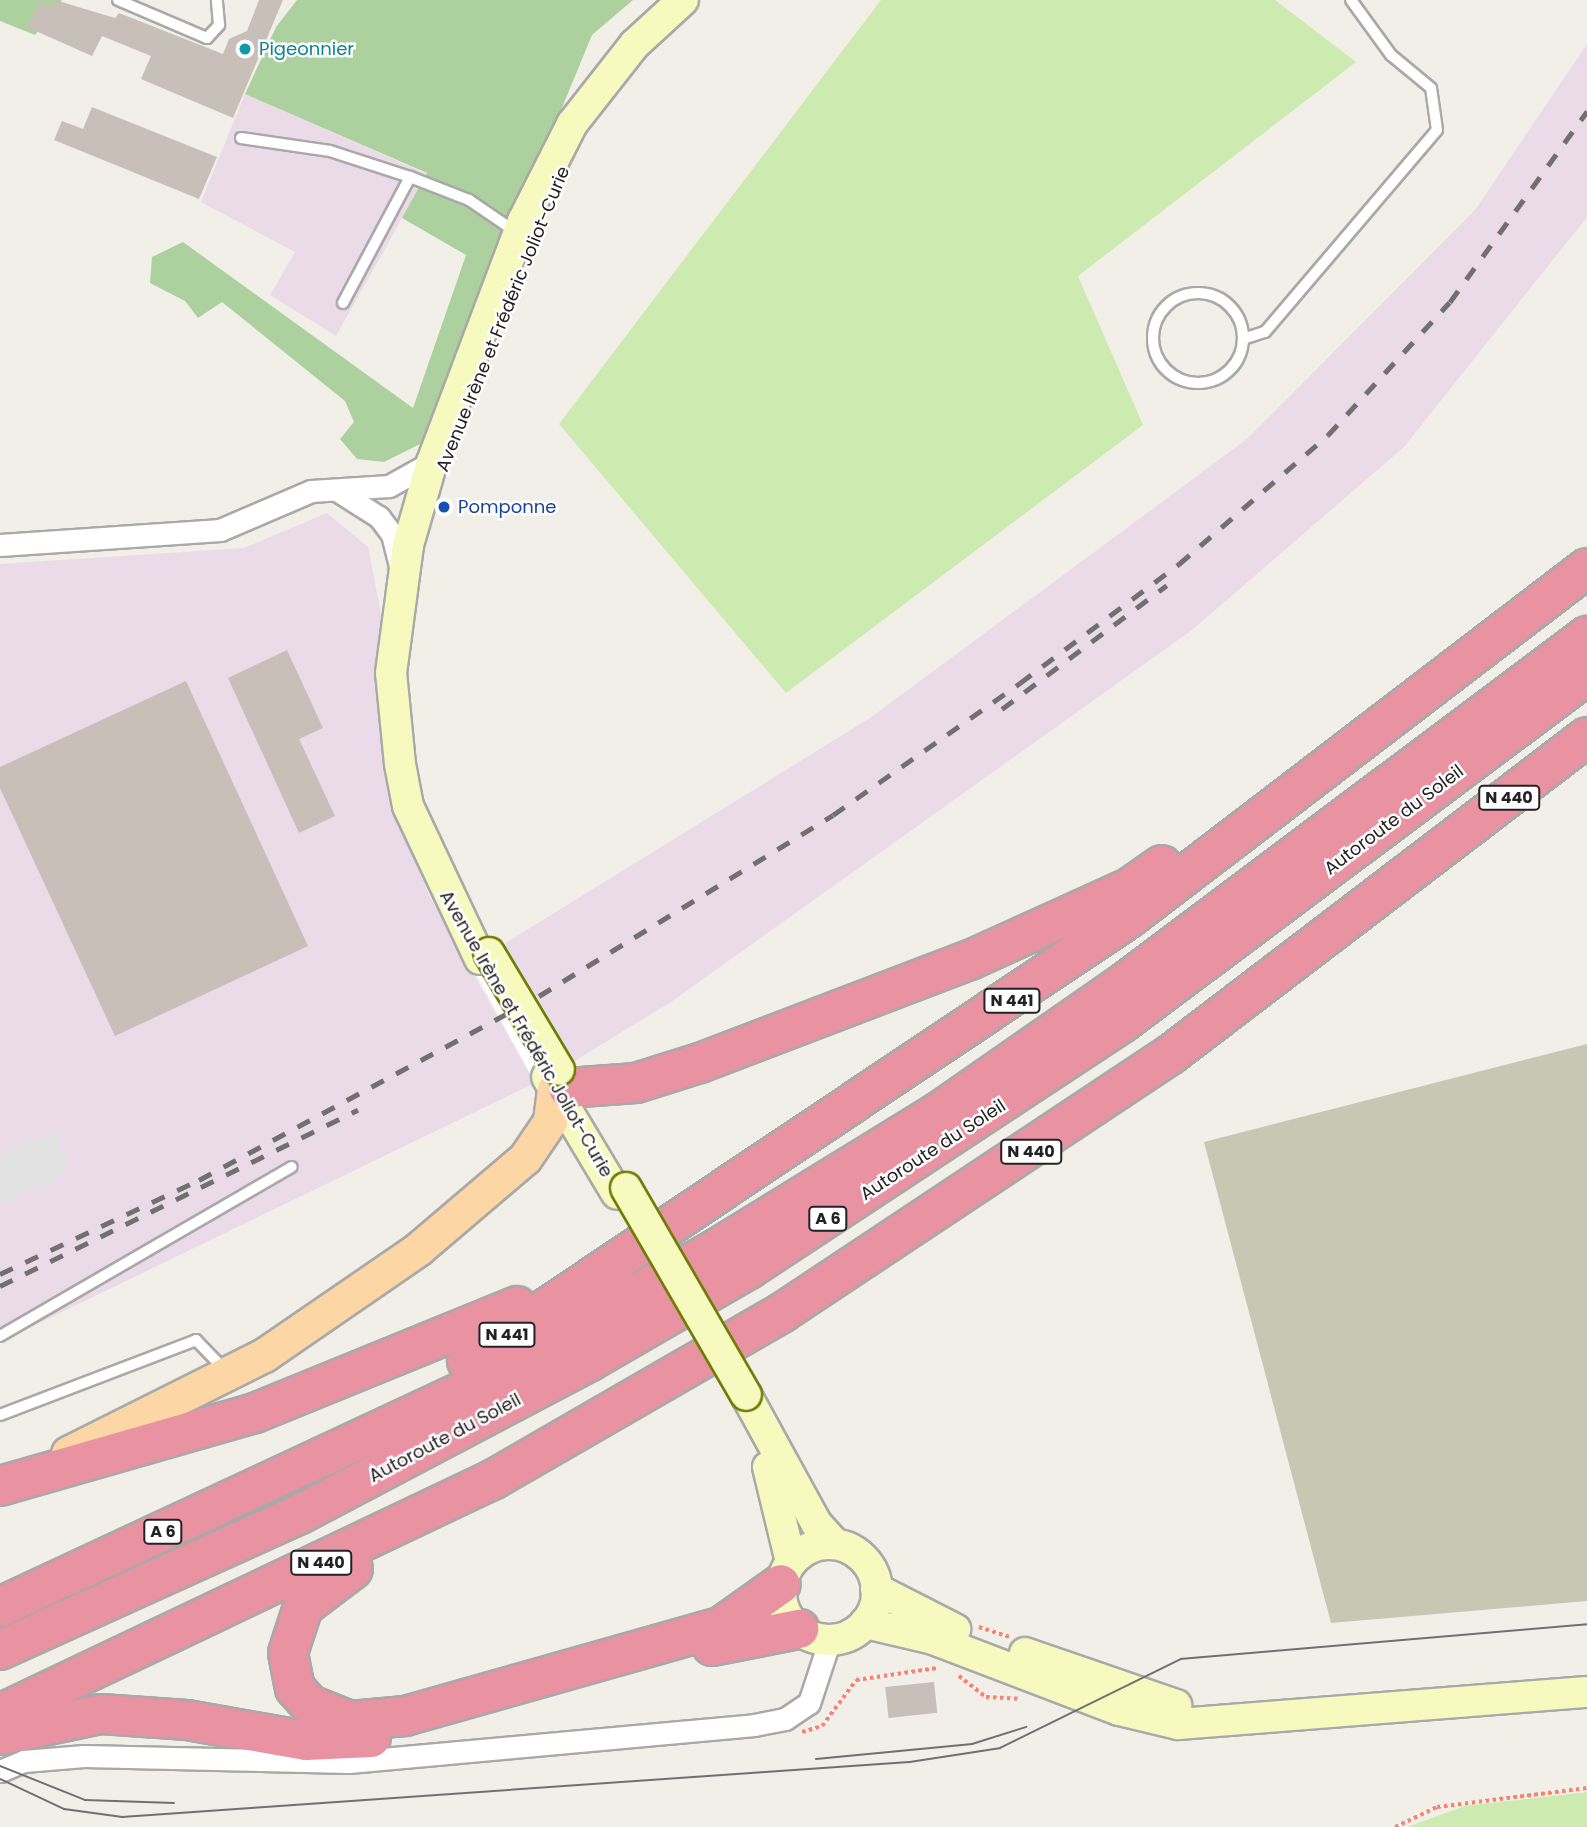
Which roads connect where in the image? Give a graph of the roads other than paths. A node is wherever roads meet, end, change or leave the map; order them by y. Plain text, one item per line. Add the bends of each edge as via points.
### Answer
1 (218, 0) edge
2 (683, 0) edge
3 (702, 0) edge
4 (1351, 0) edge
5 (114, 2) edge
6 (241, 138) dead end
7 (410, 177) junction
8 (518, 234) junction
9 (342, 303) dead end
10 (1246, 338) junction
11 (432, 462) junction
12 (336, 490) junction
13 (0, 545) edge
14 (1587, 568) edge
15 (402, 577) junction
16 (1587, 636) edge
17 (1587, 676) edge
18 (1587, 737) edge
19 (1587, 765) edge
20 (1324, 771) junction
21 (1432, 859) junction
22 (484, 956) junction
23 (557, 1081) junction
24 (291, 1167) dead end
25 (688, 1214) junction
26 (0, 1336) edge
27 (229, 1374) junction
28 (741, 1398) junction
29 (0, 1415) edge
30 (326, 1457) junction
31 (0, 1476) edge
32 (494, 1479) junction
33 (0, 1486) edge
34 (841, 1538) junction
35 (786, 1573) junction
36 (882, 1581) junction
37 (0, 1606) edge
38 (865, 1623) junction
39 (815, 1634) junction
40 (0, 1650) edge
41 (1587, 1692) edge
42 (0, 1714) edge
43 (1245, 1717) junction
44 (0, 1736) edge
45 (0, 1771) edge

1 - 5 lane via 219,25 207,38
2 - 8 main road, Avenue Irène et Frédéric Joliot-Curie via 635,44 572,124
3 - 22 main road, Avenue Irène et Frédéric Joliot-Curie via 638,61 591,116 561,167 431,507 410,624 416,749 439,845
4 - 10 lane via 1391,55 1432,88 1437,130 1265,332
6 - 7 lane via 330,150
7 - 8 lane via 468,200
7 - 9 lane
8 - 11 main road, Avenue Irène et Frédéric Joliot-Curie
10 - 10 lane via 1232,371 1199,385 1165,372 1152,338 1165,304 1199,291 1232,304
11 - 12 street via 390,486
11 - 15 main road, Avenue Irène et Frédéric Joliot-Curie
12 - 13 street via 311,491 220,530
12 - 15 street via 379,517 392,534
14 - 20 highway, N 441
15 - 22 main road, Avenue Irène et Frédéric Joliot-Curie via 391,673 408,806
16 - 30 highway, Autoroute du Soleil / A 6 via 1121,986 940,1111 716,1249 463,1391
17 - 40 highway, Autoroute du Soleil / A 6 via 1122,1023 749,1269 590,1362 300,1514
18 - 21 highway, N 440
19 - 21 highway via 1501,824
20 - 23 highway via 1294,776 1129,888 970,960 665,1076
20 - 25 highway, N 441 via 1015,998
21 - 32 highway, N 440 via 1170,1055 951,1207
22 - 23 main road, Avenue Irène et Frédéric Joliot-Curie, bridge
23 - 27 main road via 541,1139 498,1184 345,1303
23 - 28 main road, Avenue Irène et Frédéric Joliot-Curie, bridge
24 - 26 lane
25 - 30 highway, N 441
25 - 33 highway via 516,1307 415,1352 255,1413
27 - 29 lane via 196,1340
27 - 31 main road via 114,1433
28 - 34 main road, Avenue Irène et Frédéric Joliot-Curie via 816,1522
28 - 35 main road, Avenue Irène et Frédéric Joliot-Curie via 782,1505
30 - 37 highway, Autoroute du Soleil / A 6
32 - 35 highway via 303,1607 288,1653 296,1688 310,1705 350,1721 405,1716 722,1626
32 - 42 highway, N 440
34 - 35 main road via 811,1547
34 - 36 main road
35 - 39 main road via 784,1609
36 - 38 main road
36 - 43 main road via 912,1612 1166,1703
38 - 39 main road
38 - 43 main road via 933,1639 1154,1718 1209,1724
39 - 44 highway via 750,1635 373,1738 306,1741 187,1720 102,1714
39 - 45 street via 809,1703 785,1719 754,1725 349,1762 84,1756 24,1761
41 - 43 main road

